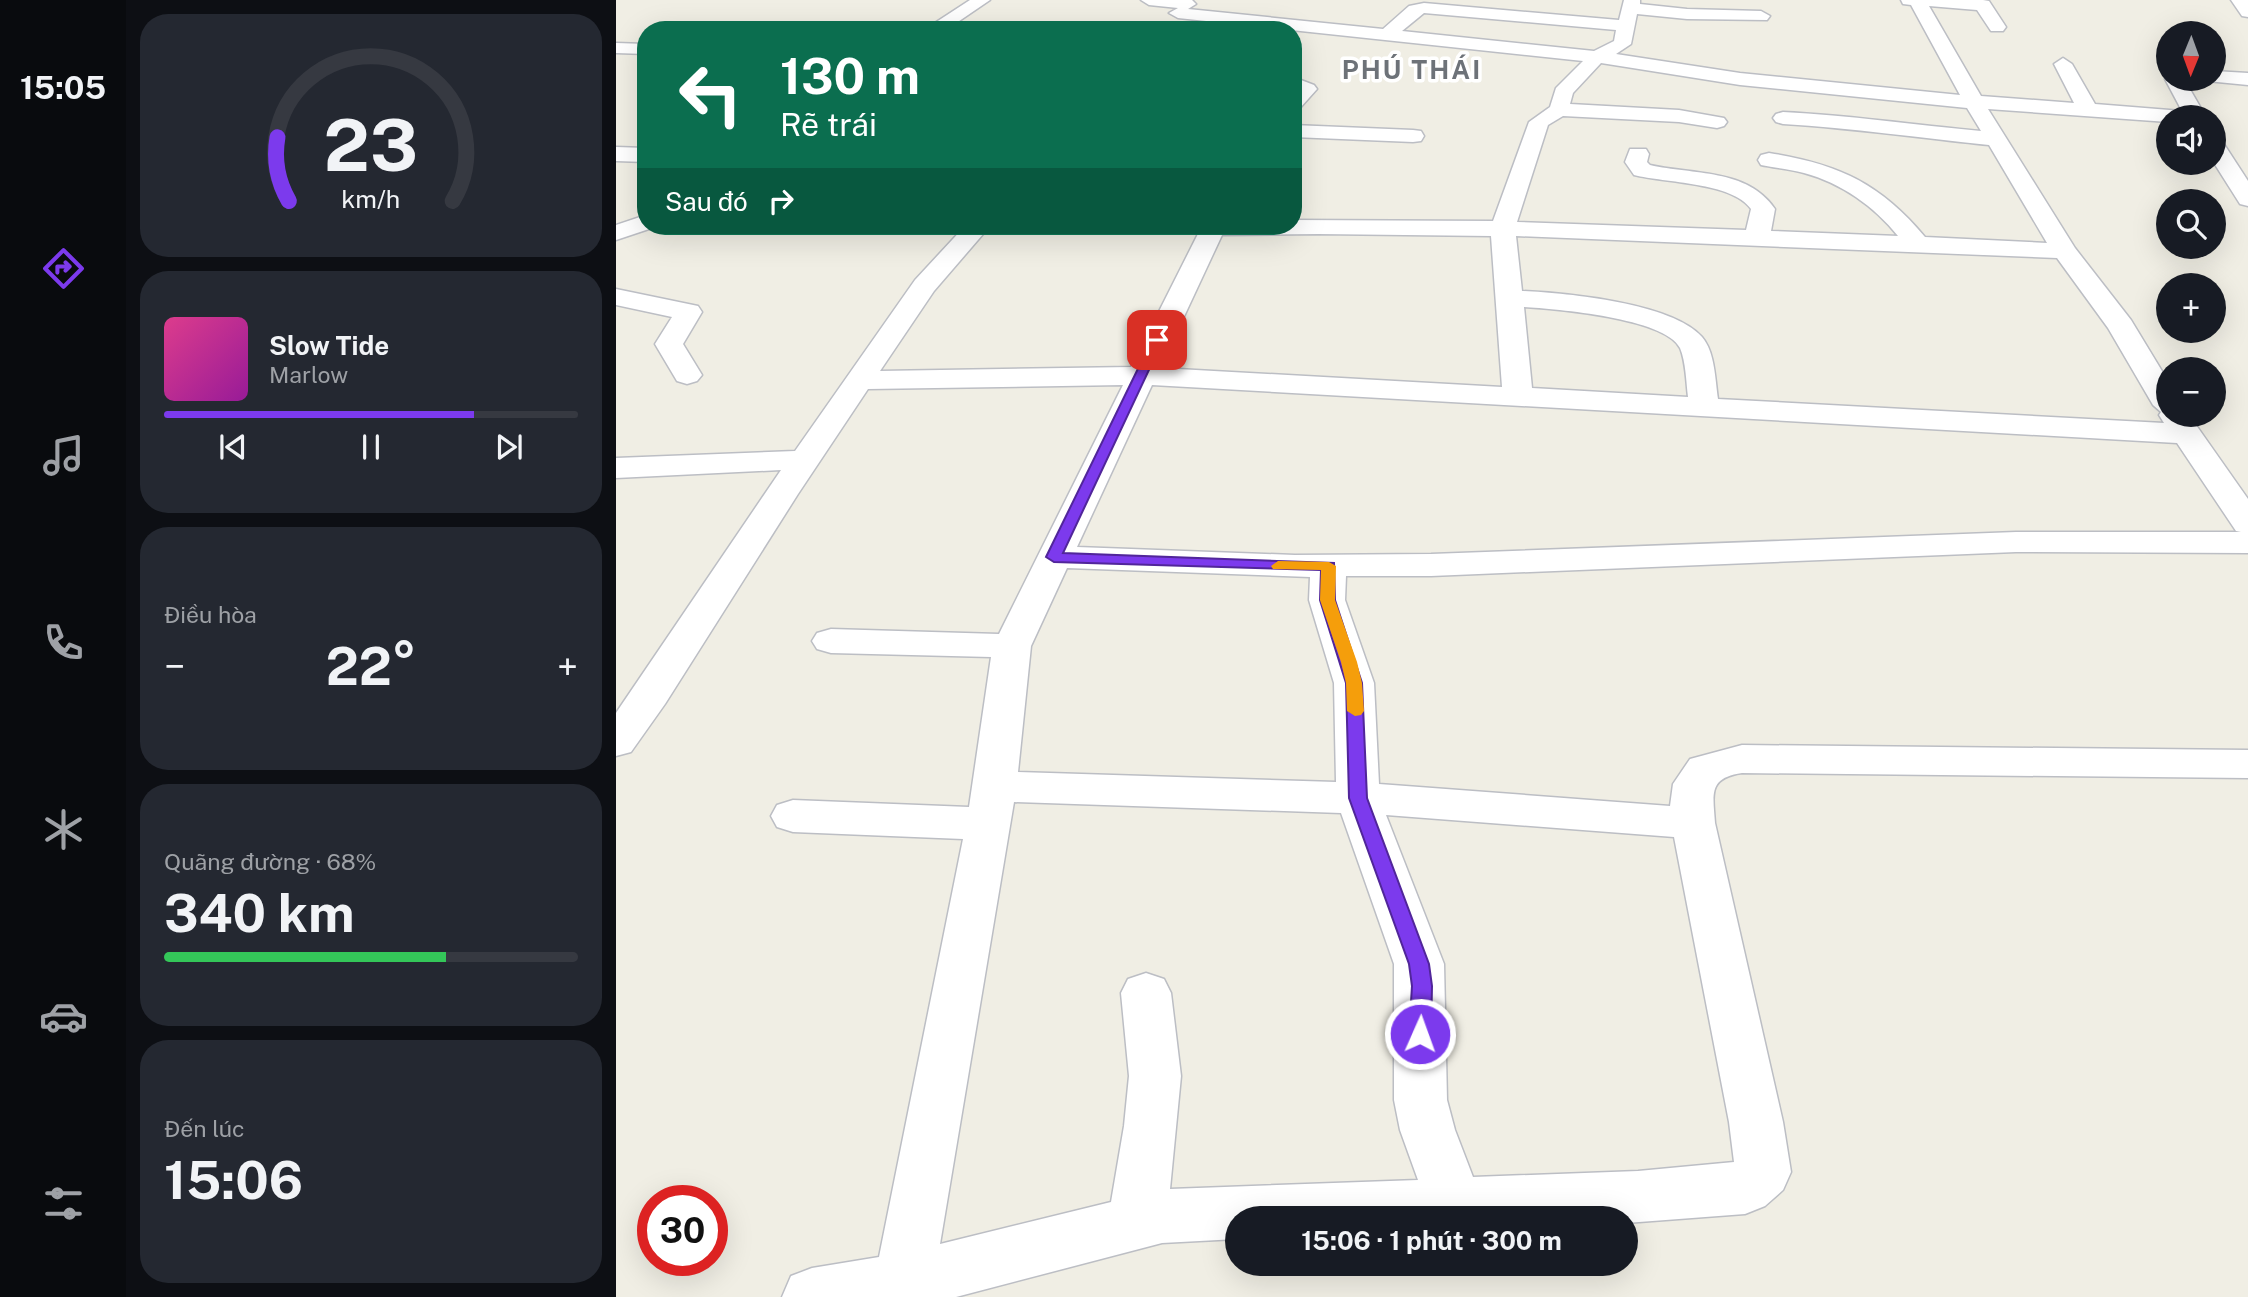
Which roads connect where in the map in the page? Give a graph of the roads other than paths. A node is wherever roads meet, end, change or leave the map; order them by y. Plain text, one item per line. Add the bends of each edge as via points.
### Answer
1 (982, 0) edge
2 (1149, 0) edge
3 (1909, 0) edge
4 (1917, 0) edge
5 (2239, 0) edge
6 (1186, 6) edge
7 (1717, 7) edge
8 (1630, 11) edge
9 (2248, 12) edge
10 (1761, 16) dead end
11 (948, 21) edge
12 (1173, 21) edge
13 (1290, 21) edge
14 (1302, 23) edge
15 (1997, 27) dead end
16 (1387, 35) junction
17 (616, 48) edge
18 (637, 49) edge
19 (1597, 57) junction
20 (2063, 64) dead end
21 (2226, 78) edge
22 (2248, 79) edge
23 (1974, 102) junction
24 (1559, 110) junction
25 (2088, 110) junction
26 (2156, 115) edge
27 (1783, 118) dead end
28 (1717, 122) dead end
29 (1302, 131) edge
30 (1413, 136) dead end
31 (1997, 139) junction
32 (616, 154) edge
33 (1638, 154) dead end
34 (637, 155) edge
35 (1769, 160) dead end
36 (2226, 164) edge
37 (2248, 198) edge
38 (637, 225) edge
39 (1302, 226) edge
40 (1503, 227) junction
41 (616, 233) edge
42 (970, 235) edge
43 (1210, 235) edge
44 (1757, 237) junction
45 (1918, 245) junction
46 (2064, 251) junction
47 (616, 297) edge
48 (1508, 299) junction
49 (687, 375) dead end
50 (1140, 376) junction
51 (860, 380) junction
52 (2156, 385) edge
53 (1518, 396) junction
54 (1704, 405) junction
55 (2156, 423) edge
56 (2182, 427) edge
57 (805, 460) junction
58 (616, 468) edge
59 (2248, 524) edge
60 (2248, 543) edge
61 (1054, 557) junction
62 (1329, 566) junction
63 (831, 641) dead end
64 (1012, 646) junction
65 (616, 742) edge
66 (2248, 764) edge
67 (1358, 798) junction
68 (992, 805) junction
69 (793, 816) dead end
70 (1693, 822) junction
71 (1146, 993) dead end
72 (1456, 1204) junction
73 (1136, 1223) junction
74 (904, 1282) junction
75 (812, 1297) edge

1 - 11 street
2 - 6 street
3 - 4 street
4 - 15 street via 1983,5
4 - 23 street
5 - 9 street
6 - 12 street
6 - 13 street
7 - 8 street
7 - 10 street
8 - 16 street via 1587,24 1424,8 1415,10
8 - 19 street via 1622,44
14 - 16 street
16 - 19 street
17 - 18 street
19 - 23 street via 1740,79
19 - 24 street via 1563,92
20 - 25 street
21 - 22 street
23 - 25 street
23 - 31 street
24 - 28 street
24 - 40 street via 1539,122
25 - 26 street
27 - 31 street
29 - 30 street
31 - 46 street
32 - 34 street
33 - 44 street via 1636,162 1643,170 1747,192 1763,209
35 - 45 street via 1806,166 1852,183 1887,208
36 - 37 street
38 - 41 street
39 - 40 street
40 - 44 street
40 - 48 street
42 - 51 street via 924,286
43 - 50 street
44 - 45 street
45 - 46 street
46 - 52 street via 2121,326
47 - 49 street via 688,312 669,344
48 - 53 street
48 - 54 street via 1591,305 1676,330 1692,343
50 - 51 street
50 - 53 street
50 - 61 street
51 - 57 street
53 - 54 street
54 - 55 street
56 - 59 street
57 - 58 street
57 - 65 street
60 - 62 street via 2015,542
61 - 62 street
61 - 64 street
62 - 67 street via 1327,600 1354,683
63 - 64 street
64 - 68 street
66 - 70 street via 1718,761 1702,769 1693,783
67 - 68 street
67 - 70 street
67 - 72 street via 1419,964 1420,1103
68 - 69 street
68 - 74 street
70 - 72 street via 1763,1171 1745,1188
71 - 73 street via 1154,1076
72 - 73 street via 1162,1216
73 - 74 street
74 - 75 street

